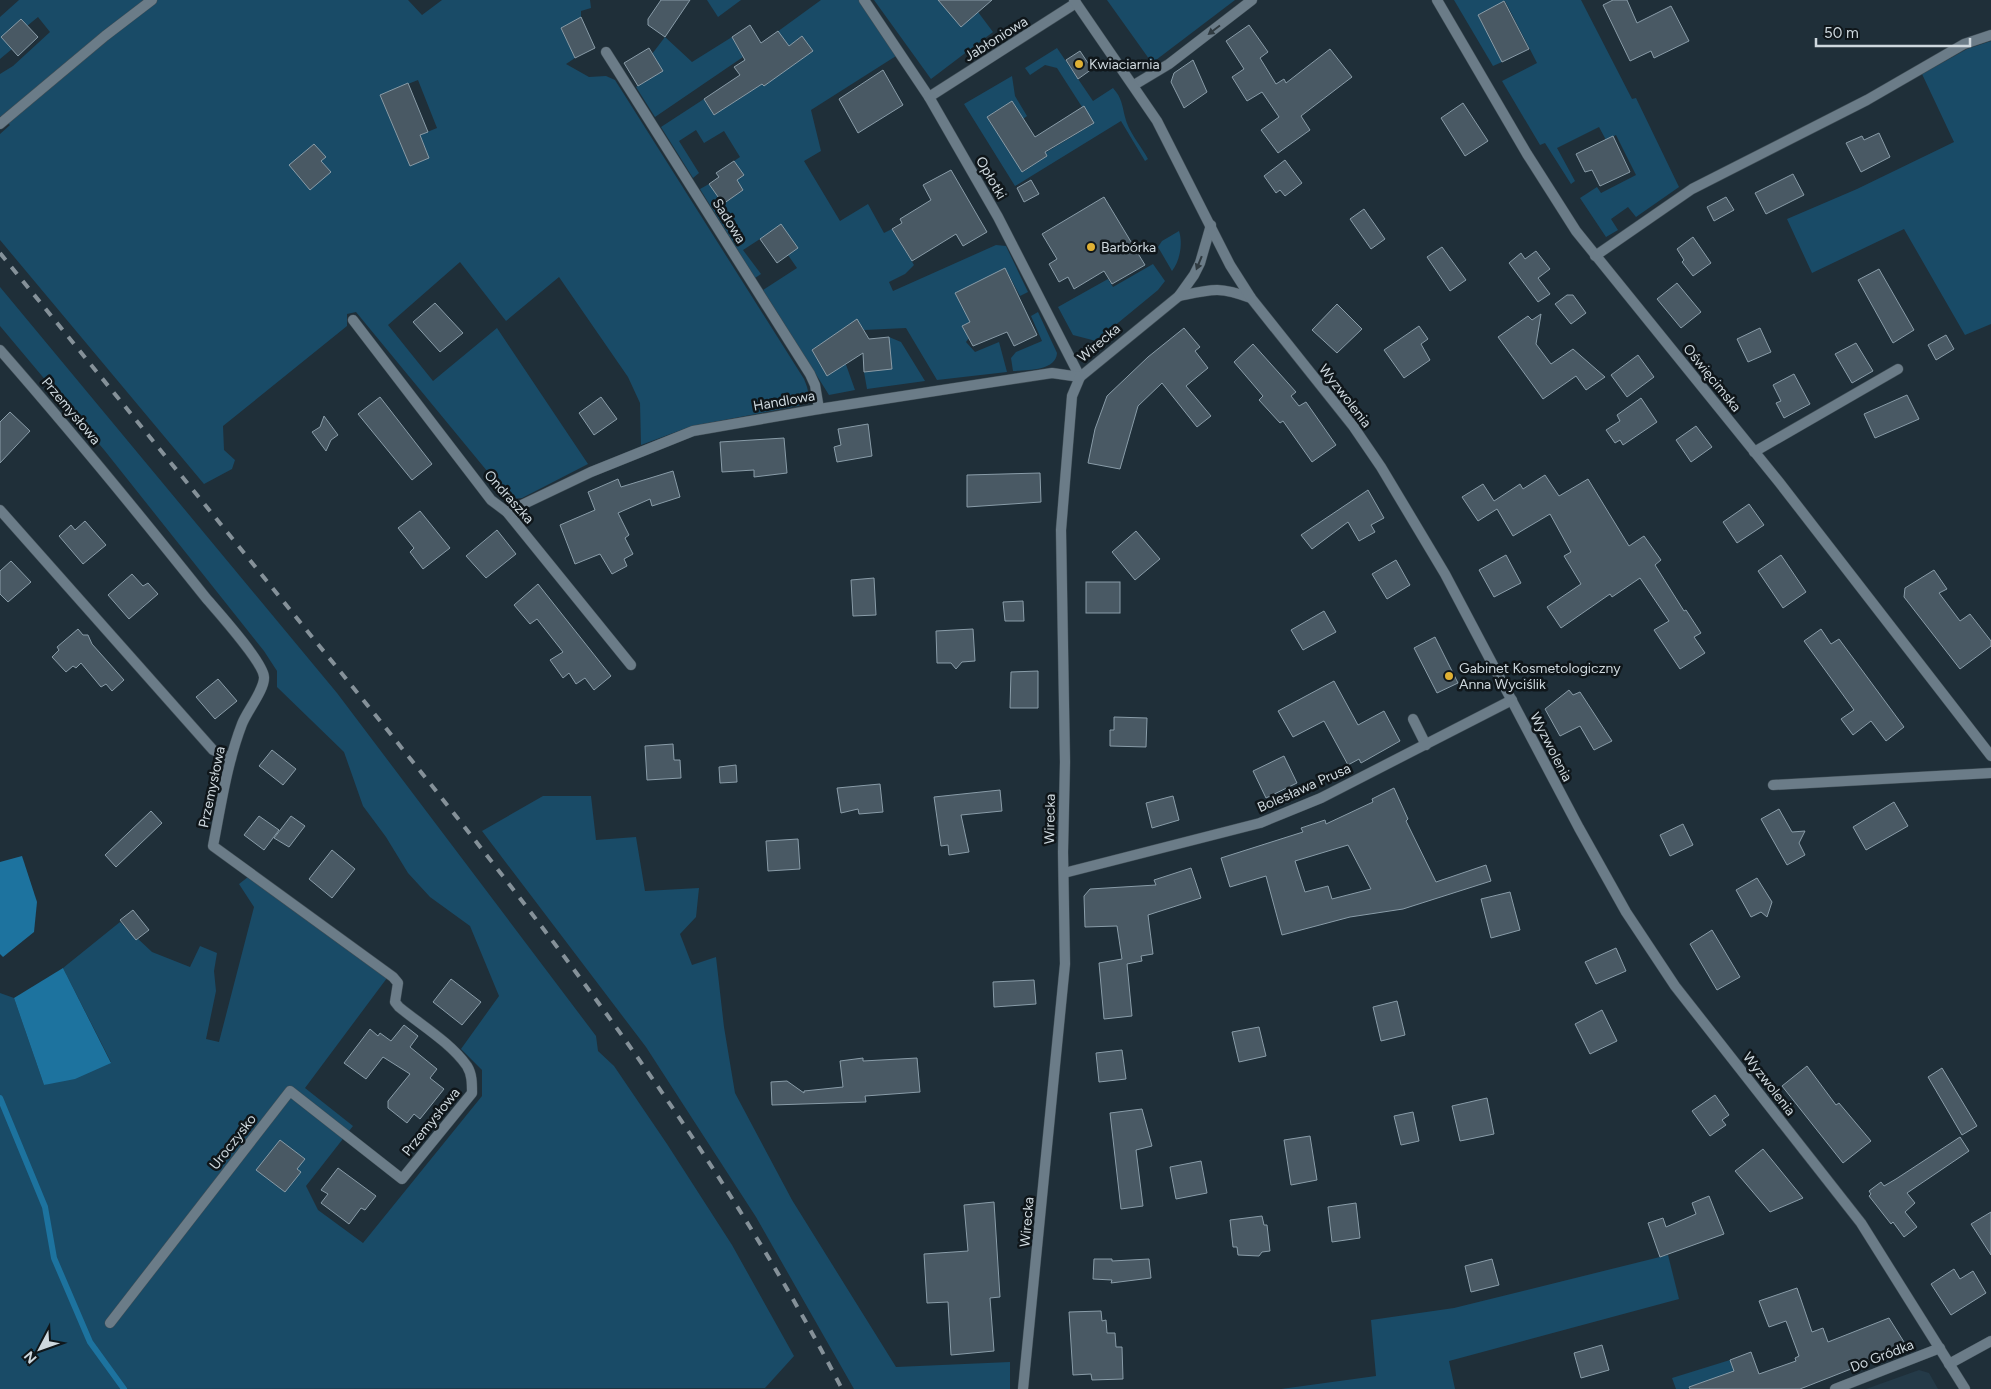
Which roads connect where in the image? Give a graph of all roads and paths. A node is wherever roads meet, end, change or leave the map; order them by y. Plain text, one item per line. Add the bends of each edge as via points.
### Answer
1 (152, 0) edge
2 (864, 0) edge
3 (1252, 0) edge
4 (1437, 0) edge
5 (1076, 1) edge
6 (1991, 34) edge
7 (606, 52) dead end
8 (1134, 85) junction
9 (929, 97) junction
10 (0, 124) edge
11 (1211, 225) junction
12 (1595, 256) junction
13 (1179, 296) junction
14 (1251, 298) junction
15 (352, 320) dead end
16 (0, 350) edge
17 (1898, 369) dead end
18 (1080, 377) junction
19 (819, 409) junction
20 (1754, 452) junction
21 (0, 510) edge
22 (507, 512) junction
23 (630, 665) dead end
24 (1512, 700) junction
25 (1413, 719) dead end
26 (1426, 745) junction
27 (1991, 756) edge
28 (231, 758) junction
29 (1991, 773) edge
30 (1774, 785) dead end
31 (1064, 873) junction
32 (402, 1179) joint
33 (110, 1323) dead end
34 (1991, 1341) edge
35 (1940, 1348) junction
36 (1949, 1364) junction
37 (1023, 1389) edge
38 (1834, 1389) edge
39 (1965, 1389) edge

1 - 10 street
2 - 9 street, Opłotki
3 -> 8 street via 1169,64
4 - 12 street, Oświęcimska via 1527,154
5 - 8 street, Wyzwolenia
5 - 9 street, Jabłoniowa
6 - 12 street via 1964,44 1867,100 1692,188
7 - 19 street, Sadowa via 810,374
8 - 11 street, Wyzwolenia via 1157,121
9 - 18 street, Opłotki via 998,217
11 -> 13 street, Wirecka via 1197,269
11 - 14 street, Wyzwolenia via 1230,265
12 - 20 street, Oświęcimska
13 - 14 street, Wirecka via 1228,289
13 - 18 street, Wirecka
14 - 24 street, Wyzwolenia via 1353,426 1381,467 1445,574
15 - 22 street, Ondraszka via 491,500
16 - 28 street, Przemysłowa via 114,484 242,642 264,674 264,684 248,709
17 - 20 street
18 - 19 street, Handlowa via 1052,373
18 - 31 street, Wirecka via 1072,396 1061,530
19 - 22 street, Handlowa via 693,431 591,472
20 - 27 street, Oświęcimska
21 - 28 street via 212,750
22 - 23 street, Ondraszka
24 - 26 street, Bolesława Prusa
24 - 35 street, Wyzwolenia via 1626,912 1675,986 1860,1224
25 - 26 street
26 - 31 street, Bolesława Prusa via 1321,798 1267,820
28 - 32 street, Przemysłowa via 213,846 393,977 398,983 395,1002 399,1007 468,1067 472,1092
29 - 30 street
31 - 37 street, Wirecka via 1065,964
32 - 33 street, Uroczysko via 290,1091
34 - 36 street
35 - 36 street, Wyzwolenia
35 - 38 street, Do Gródka
36 - 39 street, Wyzwolenia

